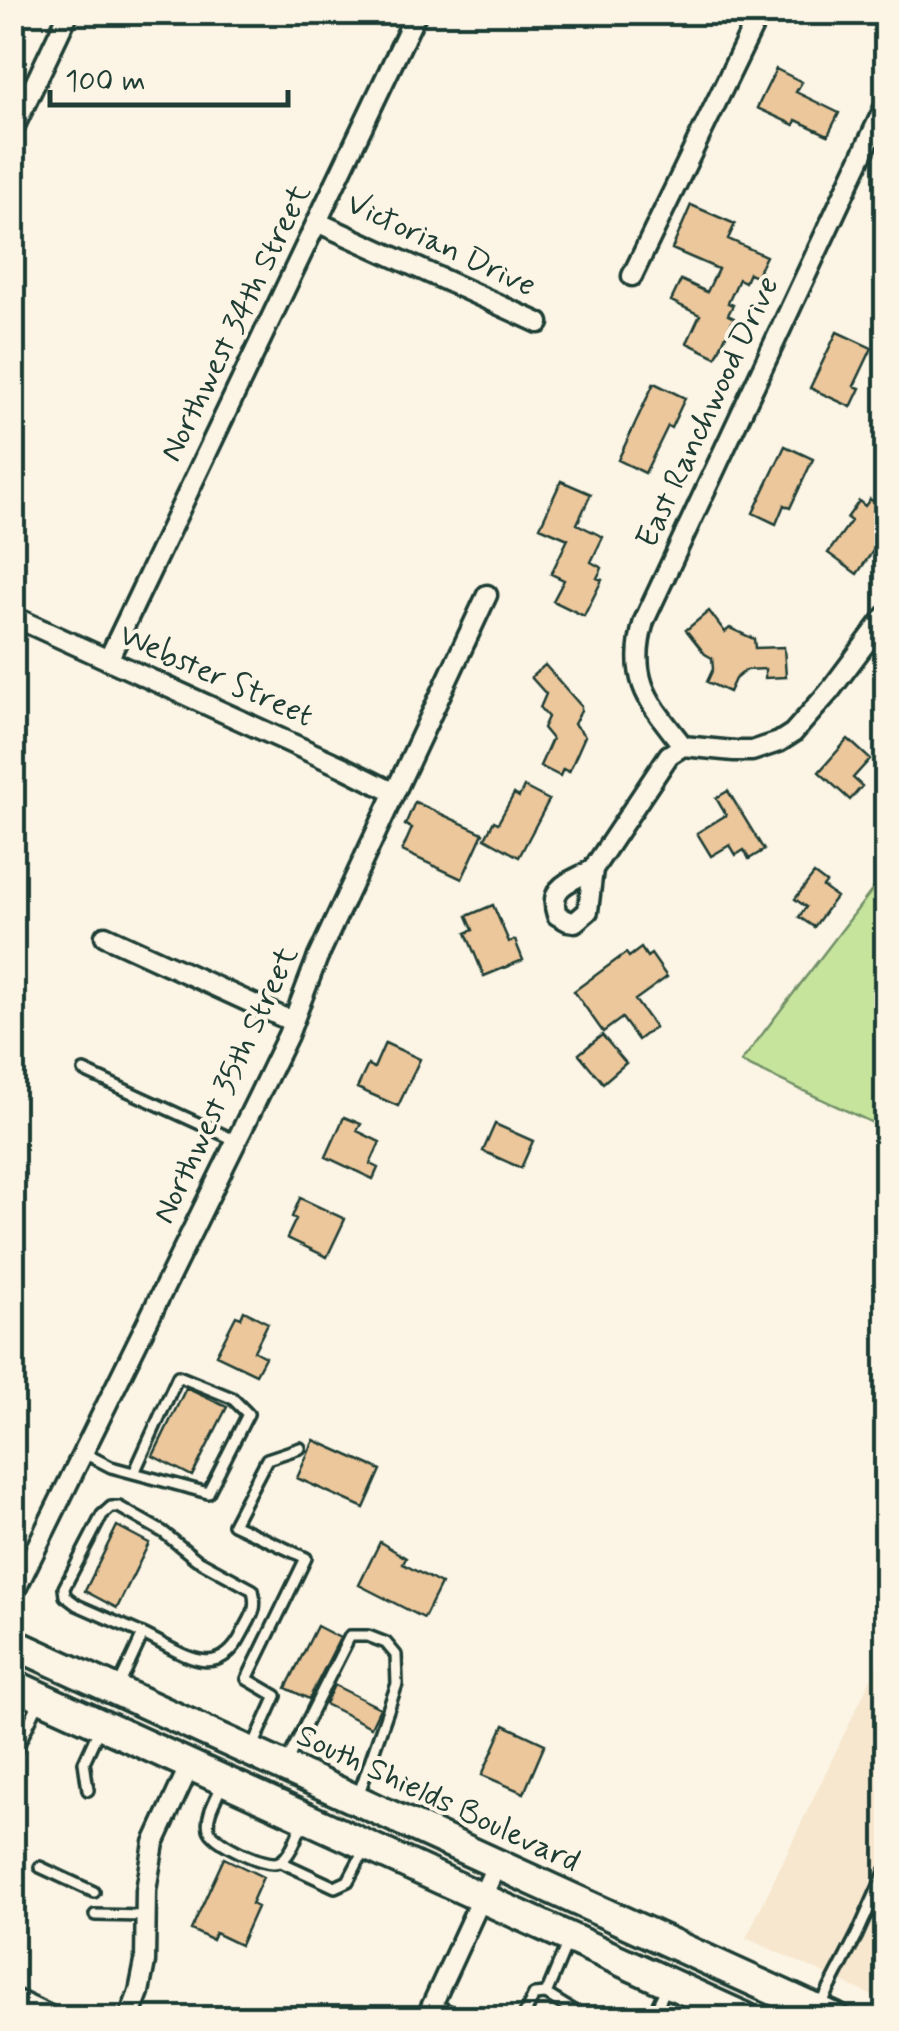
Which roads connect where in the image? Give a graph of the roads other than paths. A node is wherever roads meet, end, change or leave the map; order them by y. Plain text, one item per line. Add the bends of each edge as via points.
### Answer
1 (69, 12) edge
2 (418, 12) edge
3 (760, 12) edge
4 (886, 104) edge
5 (12, 132) edge
6 (318, 222) junction
7 (632, 276) dead end
8 (540, 324) dead end
9 (487, 595) dead end
10 (12, 616) edge
11 (886, 616) edge
12 (108, 660) junction
13 (683, 746) junction
14 (393, 792) junction
15 (593, 870) dead end
16 (104, 936) dead end
17 (293, 1019) junction
18 (84, 1071) dead end
19 (237, 1140) junction
20 (300, 1448) dead end
21 (84, 1453) junction
22 (134, 1473) junction
23 (14, 1590) edge
24 (143, 1634) junction
25 (12, 1643) edge
26 (12, 1684) edge
27 (116, 1691) junction
28 (41, 1697) junction
29 (101, 1724) junction
30 (15, 1752) dead end
31 (251, 1752) junction
32 (190, 1765) junction
33 (284, 1767) junction
34 (224, 1780) junction
35 (88, 1790) dead end
36 (357, 1800) junction
37 (305, 1818) junction
38 (367, 1846) junction
39 (281, 1862) junction
40 (497, 1864) junction
41 (40, 1867) dead end
42 (886, 1870) edge
43 (94, 1892) dead end
44 (482, 1899) junction
45 (96, 1915) dead end
46 (145, 1916) junction
47 (570, 1939) junction
48 (668, 1984) junction
49 (546, 1994) junction
50 (21, 2007) edge
51 (430, 2011) edge
52 (823, 2016) edge
53 (54, 2018) edge
54 (128, 2018) edge
55 (466, 2018) edge
56 (523, 2018) edge
57 (586, 2018) edge
58 (651, 2018) edge
59 (746, 2018) edge

1 - 5 street
2 - 6 street, Northwest 34th Street
3 - 7 street
4 - 13 street, East Ranchwood Drive via 644,621 639,676 652,707
6 - 8 street, Victorian Drive
6 - 12 street, Northwest 34th Street
9 - 14 street, Northwest 35th Street
10 - 12 street, Webster Street
11 - 13 street via 794,733 752,751
12 - 14 street, Webster Street
13 - 15 street via 668,755
14 - 17 street, Northwest 35th Street
16 - 17 street
17 - 19 street, Northwest 35th Street
18 - 19 lane
19 - 21 street, Northwest 35th Street
20 - 31 lane via 267,1459 232,1524 306,1558 247,1679 276,1696
21 - 22 lane
21 - 23 street, Northwest 35th Street
22 - 22 lane via 208,1492 248,1414 232,1398 178,1376
24 - 24 lane via 203,1662 220,1661 234,1651 256,1605 253,1590 111,1507 71,1573 65,1596
24 - 27 lane
25 - 27 main road, South Shields Boulevard
26 - 28 main road
27 - 31 main road, South Shields Boulevard
28 - 29 main road
28 - 30 lane
29 - 32 main road
29 - 35 lane via 84,1762
31 - 33 main road, South Shields Boulevard
32 - 34 main road
32 - 46 street via 154,1843
33 - 36 main road, South Shields Boulevard
33 - 36 lane via 350,1636 386,1642 396,1655 397,1684
34 - 37 main road
34 - 39 lane via 209,1831 269,1864
36 - 40 main road, South Shields Boulevard
37 - 38 main road
37 - 39 lane
38 - 39 lane via 348,1881 335,1887
38 - 44 main road
40 - 44 street
40 - 52 main road, South Shields Boulevard
41 - 43 lane
42 - 52 lane
44 - 47 main road
44 - 51 street
45 - 46 lane
46 - 54 street via 145,1962
47 - 48 main road
47 - 49 lane
48 - 58 lane
48 - 59 main road
49 - 56 lane via 534,1996
49 - 57 lane
50 - 53 street
51 - 55 lane

